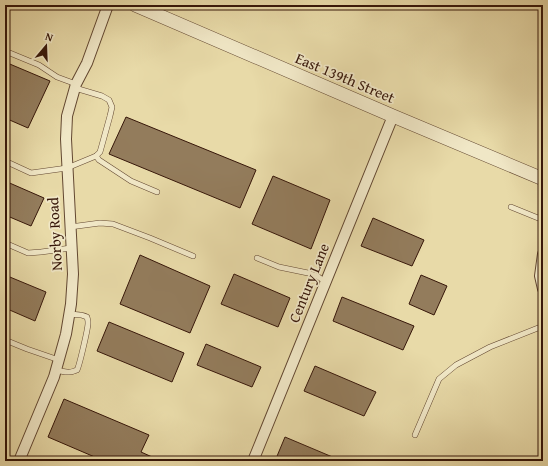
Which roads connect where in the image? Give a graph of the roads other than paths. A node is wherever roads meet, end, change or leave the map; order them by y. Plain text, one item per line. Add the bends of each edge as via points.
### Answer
1 (108, 5) edge
2 (135, 5) edge
3 (5, 51) edge
4 (75, 86) junction
5 (393, 116) junction
6 (96, 156) junction
7 (5, 161) edge
8 (67, 168) junction
9 (543, 179) edge
10 (157, 192) dead end
11 (511, 207) dead end
12 (543, 220) edge
13 (70, 227) junction
14 (5, 243) edge
15 (71, 248) junction
16 (543, 254) edge
17 (192, 256) dead end
18 (257, 258) dead end
19 (326, 282) junction
20 (543, 289) edge
21 (69, 315) junction
22 (543, 326) edge
23 (5, 340) edge
24 (57, 365) junction
25 (415, 435) dead end
26 (19, 461) edge
27 (253, 461) edge

1 - 4 street, Norby Road
2 - 5 street, East 139th Street
3 - 4 lane via 39,65
4 - 6 lane via 102,96 109,100 112,107 103,144
4 - 8 street, Norby Road via 67,116
5 - 9 street, East 139th Street
5 - 19 street, Century Lane
6 - 8 lane
6 - 10 lane via 131,181
7 - 8 lane via 31,173
8 - 13 street, Norby Road
11 - 12 lane
13 - 15 street, Norby Road
13 - 17 lane via 113,224
14 - 15 lane via 28,252
15 - 21 street, Norby Road via 73,274
16 - 20 street via 540,276
18 - 19 lane via 279,267 308,272
19 - 27 street, Century Lane
21 - 24 street, Norby Road
21 - 24 lane via 87,317 88,328 78,369 66,373
22 - 25 lane via 477,354 456,365 439,379
23 - 24 lane
24 - 26 street, Norby Road

